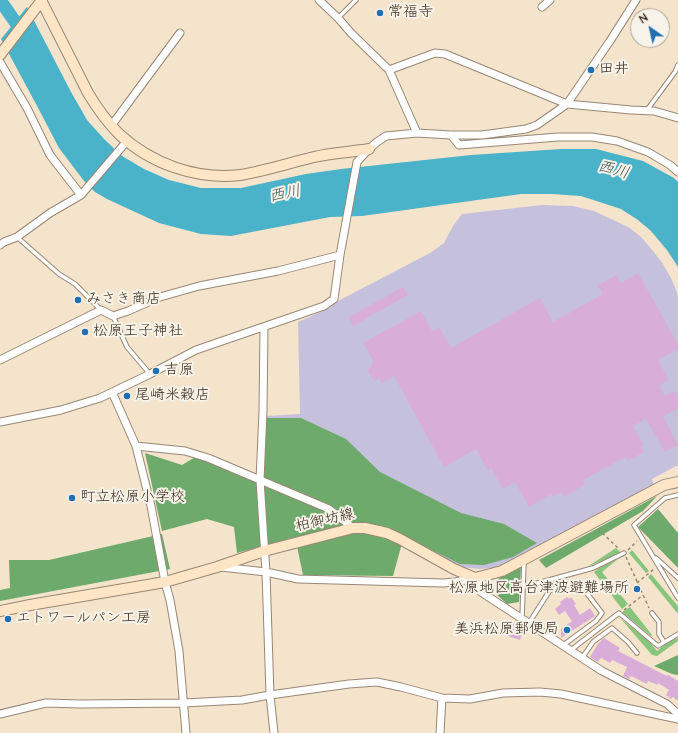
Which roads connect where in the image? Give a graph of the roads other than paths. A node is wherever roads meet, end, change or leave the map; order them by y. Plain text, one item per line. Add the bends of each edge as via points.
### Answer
1 (42, 0) edge
2 (319, 0) edge
3 (356, 0) edge
4 (550, 0) edge
5 (636, 0) edge
6 (542, 8) dead end
7 (338, 18) junction
8 (180, 33) dead end
9 (0, 55) edge
10 (0, 62) edge
11 (678, 65) edge
12 (389, 70) junction
13 (567, 104) junction
14 (647, 111) junction
15 (678, 118) edge
16 (111, 126) junction
17 (417, 132) junction
18 (451, 135) junction
19 (127, 141) junction
20 (369, 149) junction
21 (678, 172) edge
22 (83, 193) junction
23 (17, 238) junction
24 (0, 245) edge
25 (340, 255) junction
26 (101, 310) junction
27 (113, 316) junction
28 (264, 327) junction
29 (0, 360) edge
30 (150, 374) junction
31 (112, 392) junction
32 (0, 422) edge
33 (136, 446) junction
34 (260, 480) junction
35 (678, 482) edge
36 (678, 495) edge
37 (353, 528) junction
38 (264, 551) junction
39 (624, 552) road end
40 (652, 554) junction
41 (524, 560) junction
42 (217, 567) junction
43 (266, 572) junction
44 (475, 578) junction
45 (678, 578) edge
46 (165, 582) junction
47 (523, 587) junction
48 (678, 598) edge
49 (0, 611) edge
50 (652, 614) road end
51 (525, 622) junction
52 (678, 634) edge
53 (664, 642) junction
54 (562, 646) junction
55 (570, 651) junction
56 (637, 653) dead end
57 (582, 658) junction
58 (270, 694) junction
59 (442, 698) junction
60 (184, 702) junction
61 (0, 714) edge
62 (678, 714) edge
63 (678, 720) edge
64 (439, 732) edge
65 (186, 733) edge
66 (274, 733) edge

1 - 9 main road
1 - 16 main road via 88,93
2 - 7 street
3 - 7 lane
4 - 6 street
5 - 13 street
7 - 12 street
8 - 16 street
10 - 22 street via 50,155
11 - 14 lane
12 - 13 street via 435,53 444,54
12 - 17 street
13 - 14 street
13 - 18 street via 537,125 526,129 482,135
14 - 15 street
16 - 19 main road
17 - 18 street
17 - 20 street via 386,136
18 - 21 street via 459,145 592,136 617,141 648,152
19 - 20 main road via 169,166 210,175 239,175 316,156
19 - 22 street
20 - 25 street via 357,162
22 - 23 street via 50,213
23 - 24 street
23 - 26 lane via 59,274 75,284
25 - 27 street via 278,271 199,286 160,297
25 - 28 street via 334,299 324,306
26 - 27 street
26 - 29 street
27 - 30 lane via 127,347
28 - 30 street via 196,350
28 - 34 street
30 - 31 street
31 - 32 street via 61,410
31 - 33 street
33 - 34 street via 185,451
33 - 46 street via 151,506
34 - 37 street via 329,509
34 - 38 street
35 - 41 main road via 664,485
36 - 40 lane via 665,498 634,525
37 - 38 main road, 柏御坊線
37 - 44 main road, 柏御坊線 via 387,532
38 - 42 main road, 柏御坊線
38 - 43 street
39 - 47 lane via 593,568
40 - 45 lane
40 - 48 lane
41 - 44 main road
41 - 47 lane
42 - 43 street
42 - 46 main road, 柏御坊線
43 - 44 street via 298,579 443,583
43 - 58 street
44 - 51 street via 481,592
46 - 49 main road, 柏御坊線
46 - 60 street via 179,651
47 - 51 lane
50 - 53 lane via 659,622 659,634
51 - 54 street
51 - 54 lane via 550,590 569,585 582,587 602,613 596,621
52 - 53 lane
53 - 55 lane via 658,646 619,613
54 - 55 street
55 - 57 street
56 - 57 lane via 612,628 593,642
57 - 62 street via 667,704
58 - 59 street via 377,682
58 - 60 street via 242,700
58 - 66 street
59 - 63 street via 470,699 503,692 540,692 561,694
59 - 64 street
60 - 61 street via 46,703
60 - 65 street

